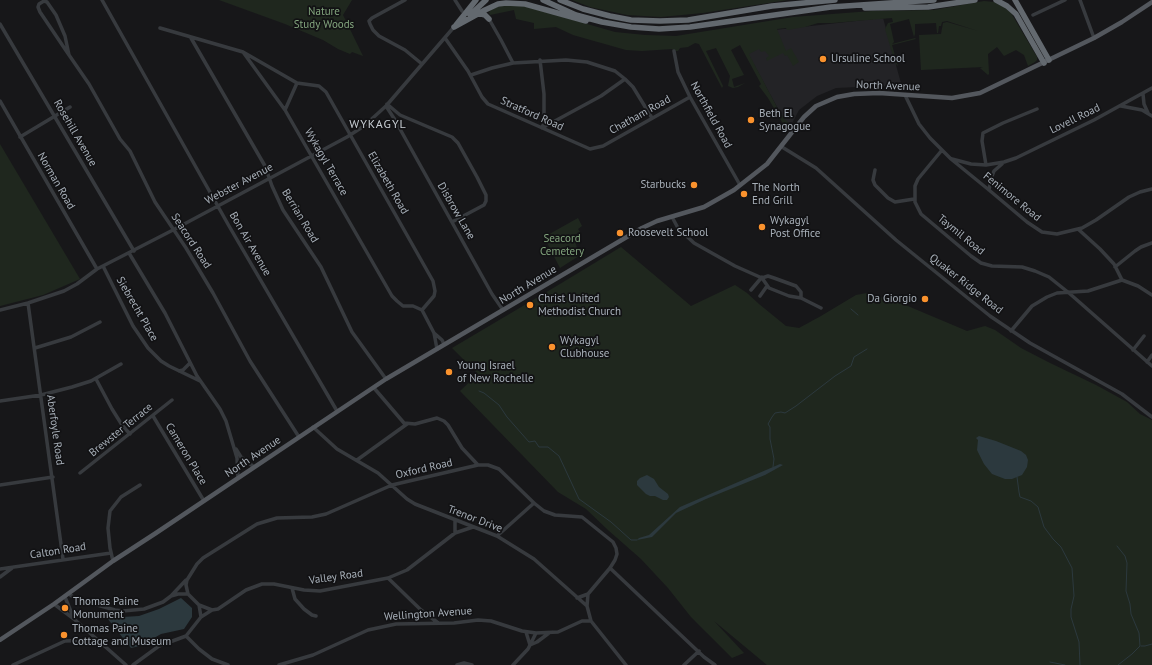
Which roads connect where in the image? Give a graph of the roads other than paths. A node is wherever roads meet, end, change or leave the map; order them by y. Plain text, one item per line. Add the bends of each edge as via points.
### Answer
1 (102, 0) edge
2 (405, 0) edge
3 (455, 0) edge
4 (476, 0) edge
5 (486, 0) edge
6 (543, 0) edge
7 (560, 0) edge
8 (834, 0) edge
9 (934, 0) edge
10 (975, 0) edge
11 (996, 0) edge
12 (1015, 0) edge
13 (1065, 0) edge
14 (1080, 0) edge
15 (1152, 2) edge
16 (837, 6) junction
17 (462, 11) dead end
18 (478, 13) junction
19 (1033, 16) dead end
20 (489, 19) joint
21 (602, 22) junction
22 (0, 24) edge
23 (454, 27) junction
24 (160, 28) dead end
25 (192, 38) junction
26 (445, 38) junction
27 (1094, 38) junction
28 (674, 51) dead end
29 (243, 52) junction
30 (69, 55) junction
31 (540, 60) junction
32 (1046, 62) junction
33 (513, 63) junction
34 (422, 64) junction
35 (471, 76) junction
36 (625, 79) junction
37 (297, 83) junction
38 (1152, 88) edge
39 (1143, 94) junction
40 (905, 95) junction
41 (690, 97) junction
42 (0, 101) edge
43 (386, 105) junction
44 (1121, 106) junction
45 (70, 107) dead end
46 (1037, 109) dead end
47 (285, 110) junction
48 (1148, 113) junction
49 (400, 115) junction
50 (54, 116) junction
51 (1152, 116) edge
52 (652, 118) junction
53 (395, 120) junction
54 (542, 128) junction
55 (350, 135) junction
56 (20, 137) junction
57 (782, 147) junction
58 (598, 148) joint
59 (942, 150) junction
60 (312, 156) junction
61 (951, 158) junction
62 (1004, 162) junction
63 (986, 164) junction
64 (875, 170) dead end
65 (269, 178) junction
66 (740, 185) junction
67 (1152, 189) edge
68 (989, 190) junction
69 (914, 199) junction
70 (218, 206) junction
71 (672, 217) junction
72 (452, 222) junction
73 (1078, 229) junction
74 (174, 230) junction
75 (1152, 243) edge
76 (134, 251) junction
77 (129, 253) junction
78 (103, 266) junction
79 (1115, 267) junction
80 (97, 269) junction
81 (762, 277) junction
82 (1122, 280) junction
83 (767, 286) junction
84 (751, 290) dead end
85 (1069, 293) junction
86 (1152, 295) edge
87 (760, 296) dead end
88 (801, 298) junction
89 (28, 303) junction
90 (821, 308) dead end
91 (0, 310) edge
92 (422, 310) junction
93 (502, 310) junction
94 (100, 322) dead end
95 (1011, 331) junction
96 (434, 333) junction
97 (1144, 336) dead end
98 (444, 344) junction
99 (35, 348) junction
100 (437, 349) junction
101 (1133, 350) junction
102 (1152, 355) edge
103 (1147, 362) junction
104 (190, 363) junction
105 (121, 364) dead end
106 (1152, 366) edge
107 (179, 371) junction
108 (96, 378) junction
109 (386, 379) junction
110 (201, 382) junction
111 (374, 388) junction
112 (41, 395) junction
113 (172, 400) dead end
114 (0, 401) edge
115 (337, 411) junction
116 (153, 416) junction
117 (1152, 417) edge
118 (407, 424) junction
119 (313, 428) junction
120 (130, 434) junction
121 (299, 437) junction
122 (236, 449) junction
123 (357, 460) junction
124 (478, 465) junction
125 (254, 467) junction
126 (80, 473) dead end
127 (53, 477) junction
128 (238, 478) junction
129 (0, 485) edge
130 (140, 486) dead end
131 (392, 486) junction
132 (204, 501) junction
133 (534, 503) junction
134 (455, 520) junction
135 (473, 527) junction
136 (455, 533) junction
137 (497, 536) junction
138 (111, 553) junction
139 (63, 559) junction
140 (113, 561) junction
141 (12, 567) junction
142 (610, 568) junction
143 (0, 569) edge
144 (0, 577) edge
145 (388, 578) junction
146 (187, 580) junction
147 (292, 588) junction
148 (188, 594) junction
149 (588, 594) junction
150 (67, 595) junction
151 (171, 596) junction
152 (577, 598) junction
153 (54, 604) junction
154 (199, 605) junction
155 (587, 606) junction
156 (212, 610) junction
157 (588, 613) junction
158 (316, 616) dead end
159 (201, 617) junction
160 (74, 619) junction
161 (582, 621) junction
162 (591, 621) junction
163 (437, 622) junction
164 (526, 632) junction
165 (536, 633) junction
166 (549, 633) junction
167 (186, 636) junction
168 (0, 640) edge
169 (97, 640) junction
170 (530, 645) junction
171 (699, 651) junction
172 (13, 665) edge
173 (126, 665) edge
174 (133, 665) edge
175 (228, 665) edge
176 (279, 665) edge
177 (457, 665) edge
178 (472, 665) edge
179 (513, 665) edge
180 (626, 665) edge
181 (684, 665) edge
182 (715, 665) edge

1 - 70 street, Bon Air Avenue
2 - 34 street via 369,21 371,28 379,36 405,50
3 - 17 street
4 - 23 highway
5 - 23 highway
6 - 21 highway via 576,15
7 - 8 highway via 610,16 667,21
9 - 16 highway
10 - 16 highway via 921,8
11 - 32 highway via 1016,14
12 - 32 highway
13 - 19 street
14 - 27 street
15 - 27 main road, North Avenue
16 - 21 highway via 681,28 640,28
18 - 20 highway
18 - 21 highway via 500,4 514,3 571,18
18 - 23 highway
20 - 33 street
22 - 50 street, Rosehill Avenue
23 - 26 street, Webster Avenue
24 - 25 street
25 - 29 street
25 - 65 street, Berrian Road via 265,166
26 - 34 street, Webster Avenue
26 - 35 street, Stratford Road
27 - 32 main road, North Avenue
28 - 41 street, Northfield Road via 678,72
29 - 37 street, Elizabeth Road
29 - 47 street, Wykagyl Terrace
30 - 30 street, Seacord Road via 65,36 56,15 44,1 39,4 40,12
30 - 74 street, Seacord Road via 89,84 120,139 130,151 155,202
31 - 33 street
31 - 36 street via 587,62 615,71
31 - 54 street via 544,94
32 - 40 main road, North Avenue via 972,95 952,98
33 - 35 street
34 - 43 street, Webster Avenue
35 - 54 street, Stratford Road via 488,104
36 - 52 street via 633,87
36 - 54 street via 590,102
37 - 47 street
37 - 55 street, Elizabeth Road via 323,88
38 - 39 street, Lovell Road
39 - 44 street, Lovell Road
39 - 48 street
40 - 57 main road, North Avenue via 862,93 830,99 816,106 804,117
40 - 59 street, Lovell Road via 923,130
41 - 52 street, Chatham Road
41 - 66 street, Northfield Road
42 - 56 street, Norman Road
43 - 49 street
43 - 53 street, Disbrow Lane
43 - 55 street, Webster Avenue via 364,126
44 - 48 street
44 - 62 street, Lovell Road
45 - 50 street
46 - 63 street via 983,133
47 - 60 street, Wykagyl Terrace
48 - 51 street
49 - 53 street
49 - 72 street via 452,137 486,195 484,205
50 - 56 street
50 - 76 street, Rosehill Avenue
52 - 58 street, Chatham Road
53 - 72 street, Disbrow Lane
54 - 58 street, Stratford Road via 590,149
55 - 60 street, Webster Avenue
55 - 92 street, Elizabeth Road via 429,271 435,291
56 - 80 street, Norman Road
57 - 66 main road, North Avenue via 767,164
57 - 95 street, Quaker Ridge Road via 816,168 896,240
59 - 61 street, Lovell Road
59 - 69 street via 917,181
60 - 65 street, Webster Avenue
60 - 92 street, Wykagyl Terrace via 396,302
61 - 63 street, Lovell Road via 971,164
61 - 68 street, Fenimore Road
62 - 63 street, Lovell Road
62 - 68 street, Lovell Road via 994,171
64 - 69 street via 875,185 888,198 895,202
65 - 70 street, Webster Avenue
65 - 109 street, Berrian Road via 283,210 321,267 352,332
66 - 71 main road, North Avenue via 704,207
67 - 73 street, Fenimore Road via 1129,197
68 - 73 street, Fenimore Road via 1042,232 1057,234
69 - 85 street, Taymil Road via 921,214 970,256 992,266 1017,266 1035,271 1048,277
70 - 74 street, Webster Avenue
70 - 115 street, Bon Air Avenue
71 - 81 street via 678,228 694,243 735,266
71 - 93 main road, North Avenue via 642,228
72 - 93 street, Disbrow Lane
73 - 79 street
74 - 76 street, Webster Avenue
74 - 121 street, Seacord Road via 213,293 250,361
75 - 79 street via 1134,251
76 - 77 street, Webster Avenue
77 - 78 street, Webster Avenue
77 - 104 street via 166,313
78 - 80 street, Webster Avenue
78 - 107 street, Siebrecht Place via 133,326 148,348 161,361
79 - 82 street
80 - 89 street, Webster Avenue via 64,291
81 - 83 street
81 - 84 street
81 - 88 street via 768,276 796,286 801,292
82 - 85 street via 1088,291
82 - 86 street
83 - 87 street
83 - 88 street via 789,296
85 - 95 street via 1051,295 1036,302
85 - 101 street, Taymil Road
88 - 90 street
89 - 91 street, Webster Avenue
89 - 99 street, Aberfoyle Road
92 - 96 street
93 - 98 main road, North Avenue
94 - 99 street via 71,337
95 - 117 street, Quaker Ridge Road via 1116,390
96 - 98 street
96 - 100 street
97 - 101 street
98 - 100 main road, North Avenue
99 - 112 street, Aberfoyle Road
100 - 109 main road, North Avenue
101 - 103 street, Taymil Road
102 - 103 street
103 - 106 street, Taymil Road
104 - 107 street
104 - 110 street
105 - 108 street
107 - 110 street, Siebrecht Place
108 - 112 street
108 - 120 street via 112,409
109 - 111 main road, North Avenue
110 - 122 street via 220,409
111 - 115 main road, North Avenue
111 - 118 street via 402,422
112 - 114 street
112 - 127 street, Aberfoyle Road
113 - 116 street, Brewster Terrace
115 - 119 main road, North Avenue
116 - 120 street, Brewster Terrace
116 - 132 street, Cameron Place
118 - 123 street
118 - 124 street via 437,418 444,421 462,448
119 - 121 main road, North Avenue
119 - 123 street, Trenor Drive via 337,449
120 - 126 street, Brewster Terrace
121 - 125 main road, North Avenue
122 - 125 street via 241,457
122 - 128 street
123 - 131 street, Trenor Drive via 378,473
124 - 131 street, Oxford Road
124 - 133 street, Oxford Road via 496,467
125 - 128 main road, North Avenue
127 - 129 street
127 - 139 street, Aberfoyle Road
128 - 132 main road, North Avenue
130 - 138 street via 121,497 110,511 108,528
131 - 134 street, Trenor Drive via 415,504
131 - 146 street, Oxford Road via 326,514 305,518 278,518 257,524 203,558
132 - 140 main road, North Avenue
133 - 137 street
133 - 142 street, Oxford Road via 555,515 582,517 613,542 616,554
134 - 135 street, Trenor Drive
134 - 136 street
135 - 136 street, Valley Road
135 - 137 street, Trenor Drive
136 - 145 street, Valley Road via 407,570
137 - 152 street, Trenor Drive via 534,559
138 - 139 street, Calton Road
138 - 140 street
139 - 141 street, Calton Road
140 - 150 main road, North Avenue
141 - 143 street, Calton Road
141 - 144 street
142 - 149 street, Oxford Road
142 - 171 street
145 - 147 street, Valley Road via 320,591
145 - 163 street
146 - 148 street
146 - 151 street, Oxford Road
147 - 156 street, Valley Road via 262,584 246,590
147 - 158 street via 294,599
148 - 151 street
148 - 154 street
149 - 152 street, Oxford Road
149 - 155 street
150 - 151 street via 123,611 144,609
150 - 153 main road, North Avenue
150 - 160 street
152 - 155 street, Trenor Drive
153 - 160 street
153 - 168 main road, North Avenue
154 - 156 street
154 - 159 street
155 - 157 street
156 - 159 street, Valley Road
157 - 161 street, Wellington Avenue
157 - 162 street
159 - 167 street, Valley Road
160 - 169 street
161 - 162 street, Wellington Avenue
161 - 166 street, Wellington Avenue
162 - 180 street
163 - 164 street, Wellington Avenue via 478,620
163 - 176 street, Wellington Avenue via 378,627 313,655
164 - 165 street, Wellington Avenue
164 - 170 street
165 - 166 street, Wellington Avenue
165 - 170 street
166 - 170 street
167 - 174 street via 159,646
167 - 175 street via 212,659
169 - 172 street via 65,642
169 - 173 street
170 - 179 street
171 - 181 street
171 - 182 street
177 - 178 street

